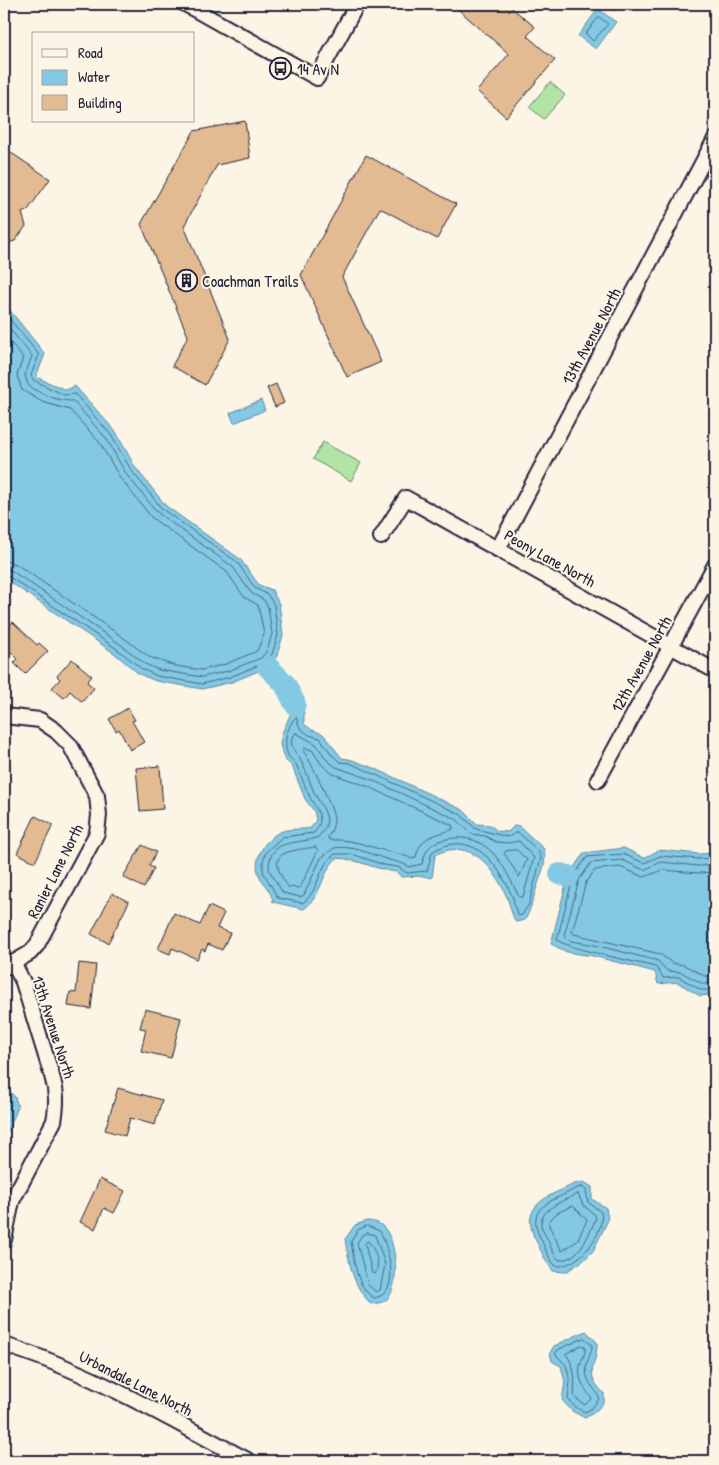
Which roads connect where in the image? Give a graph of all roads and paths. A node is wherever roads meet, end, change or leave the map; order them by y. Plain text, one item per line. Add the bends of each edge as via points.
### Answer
1 (185, 4) edge
2 (357, 4) edge
3 (715, 139) edge
4 (382, 537) dead end
5 (498, 549) junction
6 (715, 565) edge
7 (672, 646) junction
8 (715, 671) edge
9 (4, 716) edge
10 (598, 780) dead end
11 (9, 966) edge
12 (4, 1240) edge
13 (4, 1345) edge
14 (249, 1461) edge

1 - 2 street via 317,78
3 - 5 street, 13th Avenue North
4 - 5 street, Peony Lane North via 406,498
5 - 7 street, Peony Lane North
6 - 7 street, 12th Avenue North
7 - 8 street, Peony Lane North
7 - 10 street, 12th Avenue North
9 - 11 street, Ranier Lane North via 40,720 70,745 97,796 99,815 89,850 37,945
11 - 12 street, 13th Avenue North via 23,982 57,1091 57,1106 54,1121 12,1201
13 - 14 street, Urbandale Lane North via 100,1383

